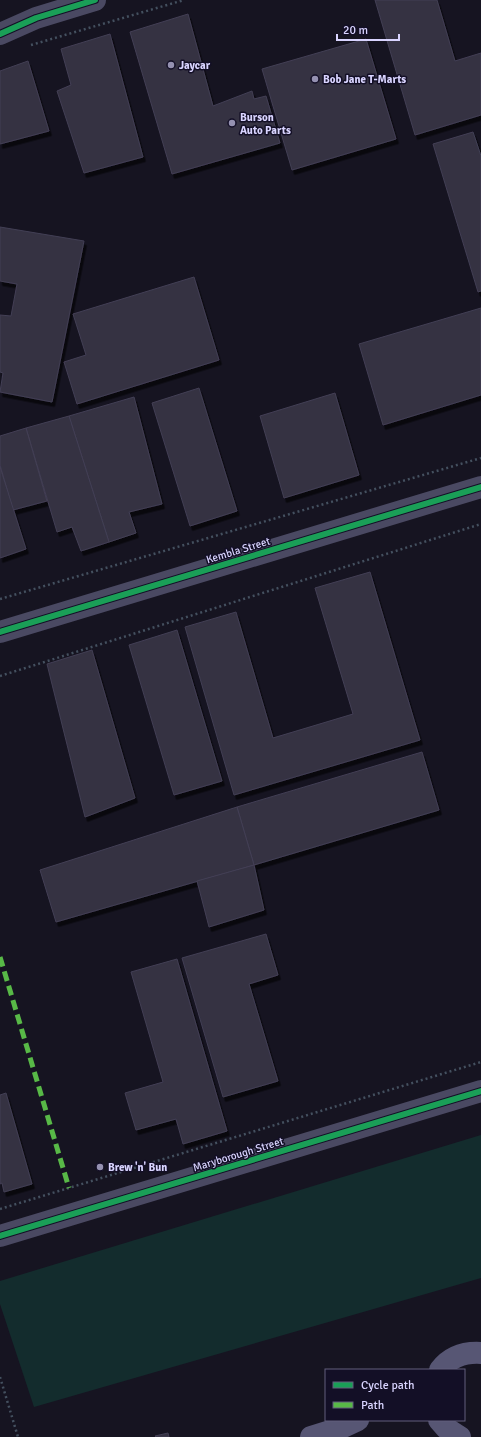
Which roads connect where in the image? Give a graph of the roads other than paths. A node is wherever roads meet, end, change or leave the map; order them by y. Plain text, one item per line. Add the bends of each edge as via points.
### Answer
1 (95, 0) edge
2 (0, 17) edge
3 (36, 18) junction
4 (0, 34) edge
5 (481, 487) edge
6 (0, 632) edge
7 (481, 1091) edge
8 (0, 1236) edge
9 (481, 1353) edge
10 (441, 1369) edge
11 (356, 1421) edge
12 (440, 1421) edge
13 (310, 1437) edge
14 (460, 1437) edge

1 - 3 street
2 - 3 street
3 - 4 street
5 - 6 street, Kembla Street
7 - 8 street, Maryborough Street
9 - 10 main road via 472,1352 456,1356
11 - 13 main road
12 - 14 main road via 450,1432

